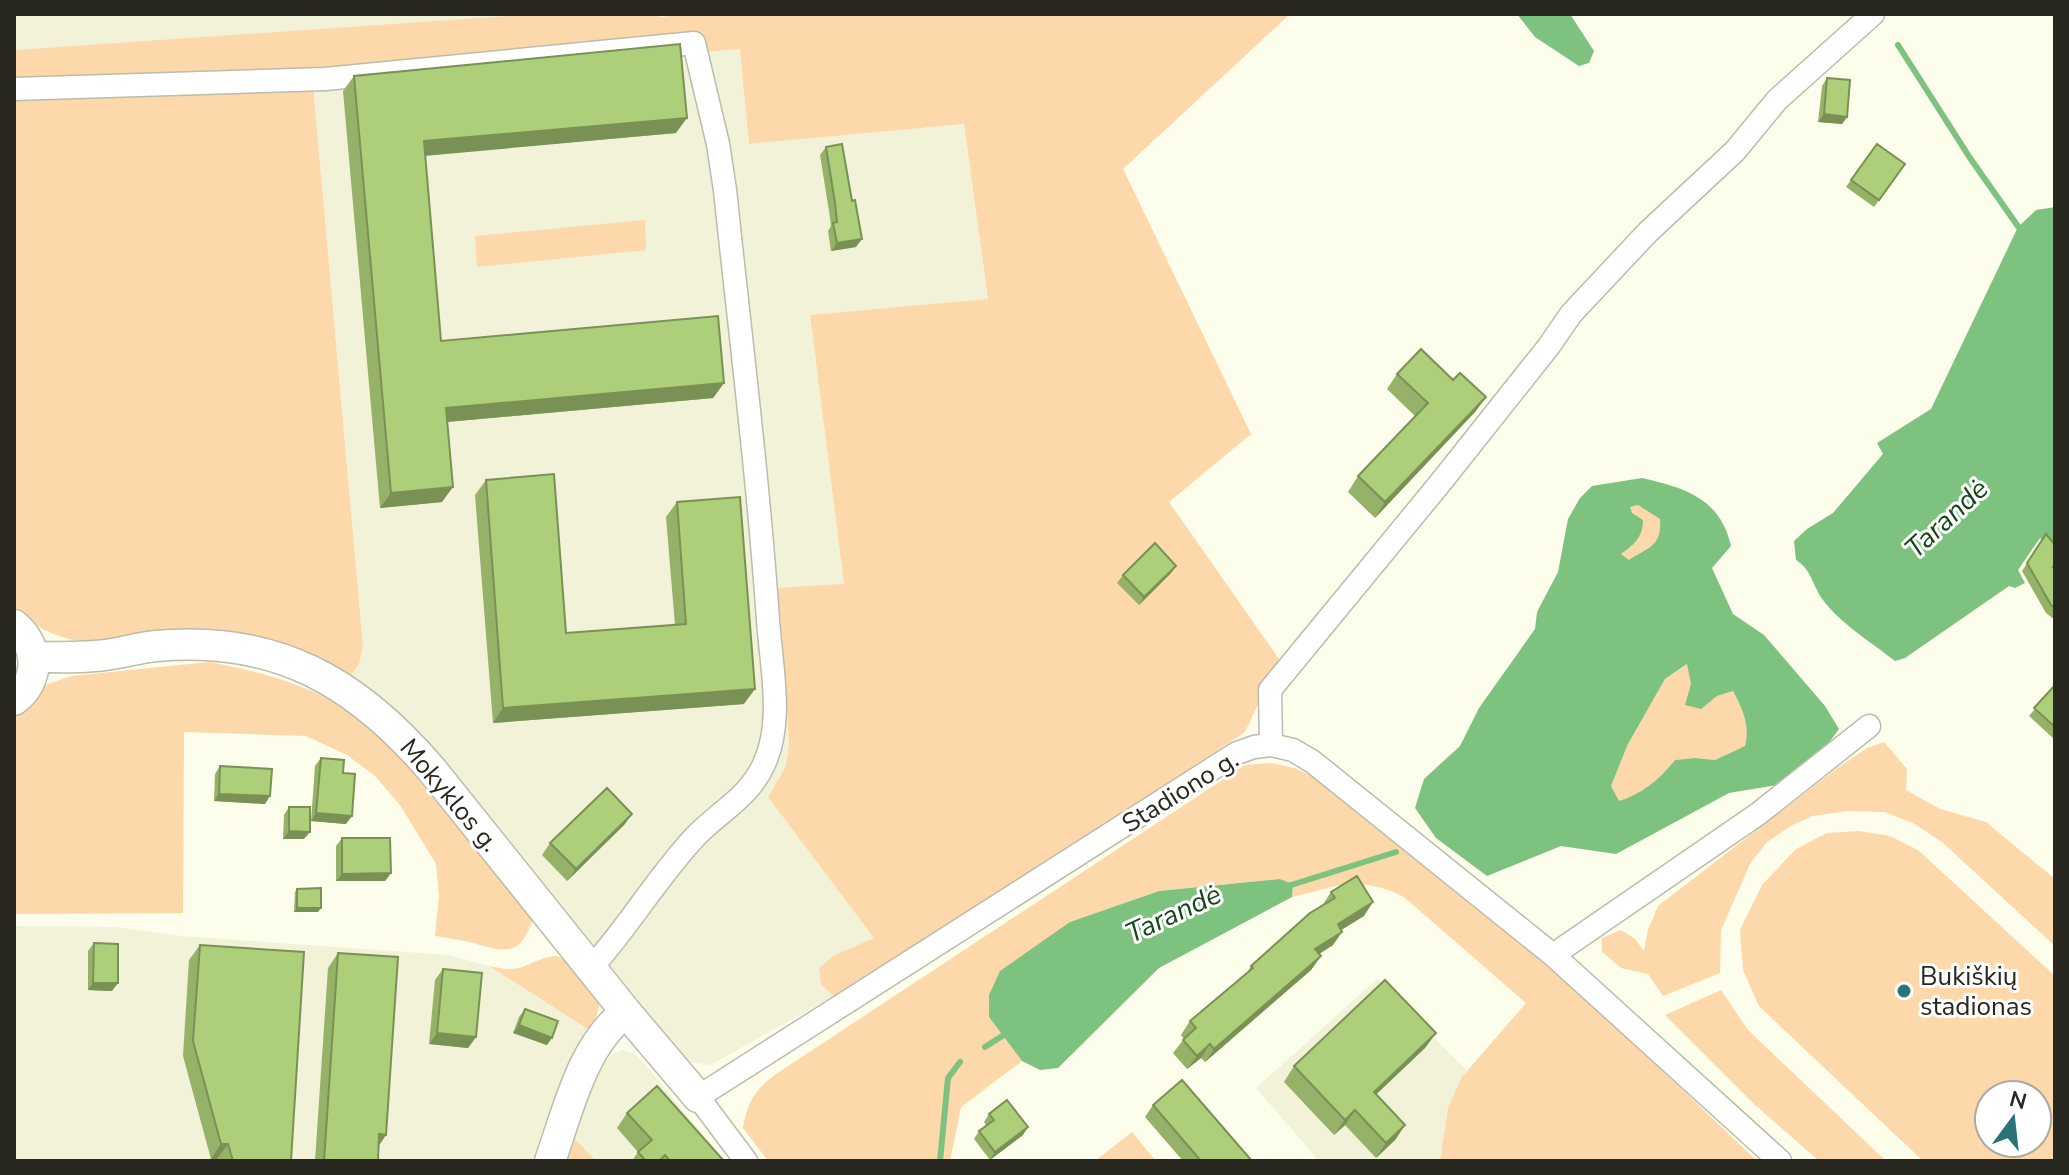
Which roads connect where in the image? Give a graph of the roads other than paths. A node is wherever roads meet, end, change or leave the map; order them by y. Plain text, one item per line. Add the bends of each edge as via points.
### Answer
1 (1873, 14) edge
2 (14, 89) edge
3 (14, 625) edge
4 (34, 657) junction
5 (14, 700) edge
6 (1869, 726) dead end
7 (1271, 745) junction
8 (1553, 955) junction
9 (592, 967) junction
10 (626, 1012) junction
11 (698, 1097) junction
12 (550, 1161) edge
13 (746, 1161) edge
14 (1780, 1161) edge

1 - 7 street via 1777,100 1735,151 1571,314 1270,690
2 - 9 street via 325,79 694,43 725,190 765,575 775,710 772,741 748,790 696,835
3 - 4 street via 30,643
4 - 5 street via 30,683
4 - 9 street, Mokyklos g. via 223,644 286,658 318,673 362,700 409,743
6 - 8 street via 1758,814
7 - 8 street, Stadiono g. via 1313,762
7 - 11 street, Stadiono g. via 1237,753
8 - 14 street, Stadiono g.
9 - 10 street, Mokyklos g.
10 - 11 street, Mokyklos g.
10 - 12 street via 604,1032 590,1057
11 - 13 street, Mokyklos g.

